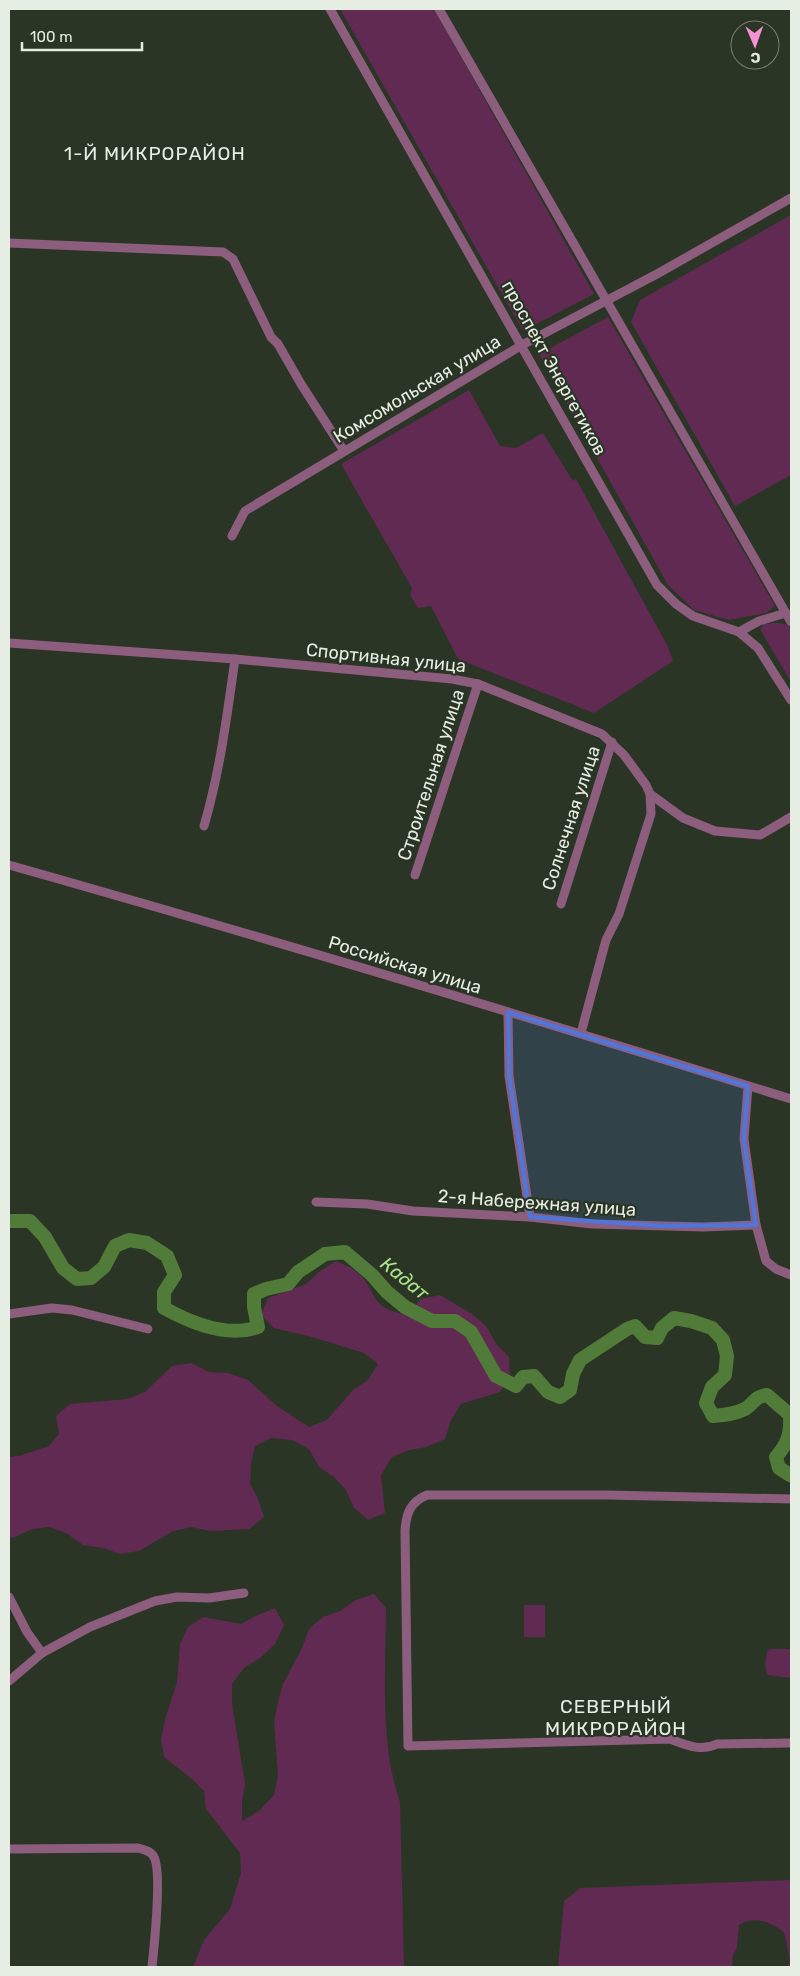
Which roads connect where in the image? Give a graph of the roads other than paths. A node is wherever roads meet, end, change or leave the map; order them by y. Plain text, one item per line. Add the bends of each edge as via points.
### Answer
1 (330, 9) edge
2 (439, 9) edge
3 (791, 198) edge
4 (9, 243) edge
5 (607, 301) junction
6 (522, 345) junction
7 (344, 451) junction
8 (232, 536) dead end
9 (786, 613) junction
10 (791, 622) edge
11 (739, 632) junction
12 (9, 643) edge
13 (235, 659) junction
14 (478, 684) junction
15 (791, 700) edge
16 (612, 742) junction
17 (650, 794) junction
18 (791, 817) edge
19 (204, 826) dead end
20 (9, 865) edge
21 (415, 875) dead end
22 (560, 904) dead end
23 (508, 1012) junction
24 (581, 1033) junction
25 (748, 1086) junction
26 (791, 1099) edge
27 (316, 1202) dead end
28 (530, 1217) junction
29 (756, 1225) junction
30 (791, 1275) edge
31 (9, 1314) edge
32 (148, 1329) dead end
33 (791, 1499) edge
34 (244, 1593) dead end
35 (9, 1596) edge
36 (42, 1653) junction
37 (9, 1681) edge
38 (791, 1743) edge
39 (9, 1849) edge
40 (152, 1967) edge

1 - 6 street, проспект Энергетиков
2 - 5 street
3 - 5 street, Комсомольская улица
4 - 7 street via 223,252 233,258 271,337
5 - 6 street, Комсомольская улица
5 - 9 street
6 - 7 street, Комсомольская улица
6 - 11 street, проспект Энергетиков via 658,585 693,616
7 - 8 street, Комсомольская улица via 245,511
9 - 10 street
9 - 11 street via 759,621
11 - 15 street, проспект Энергетиков via 758,648
12 - 13 street, Спортивная улица
13 - 14 street, Спортивная улица
13 - 19 street via 222,752
14 - 16 street, Спортивная улица via 591,728
14 - 21 street, Строительная улица
16 - 17 street, Спортивная улица
16 - 22 street, Солнечная улица
17 - 18 street via 683,818 715,831 760,835
17 - 24 street via 651,814 619,914 606,940
20 - 23 street, Российская улица
23 - 24 street, Российская улица
23 - 28 street via 509,1076
24 - 25 street, Российская улица
25 - 26 street, Российская улица
25 - 29 street via 744,1139
27 - 28 street, 2-я Набережная улица
28 - 29 street, 2-я Набережная улица via 592,1224
29 - 30 street via 766,1261
31 - 32 street via 52,1308 72,1310
33 - 38 street via 426,1495 411,1505 405,1531 408,1746 670,1739 708,1748 717,1744
34 - 36 street via 209,1598 164,1598 90,1627
35 - 36 street
36 - 37 street
39 - 40 street via 147,1850 153,1855 158,1868

